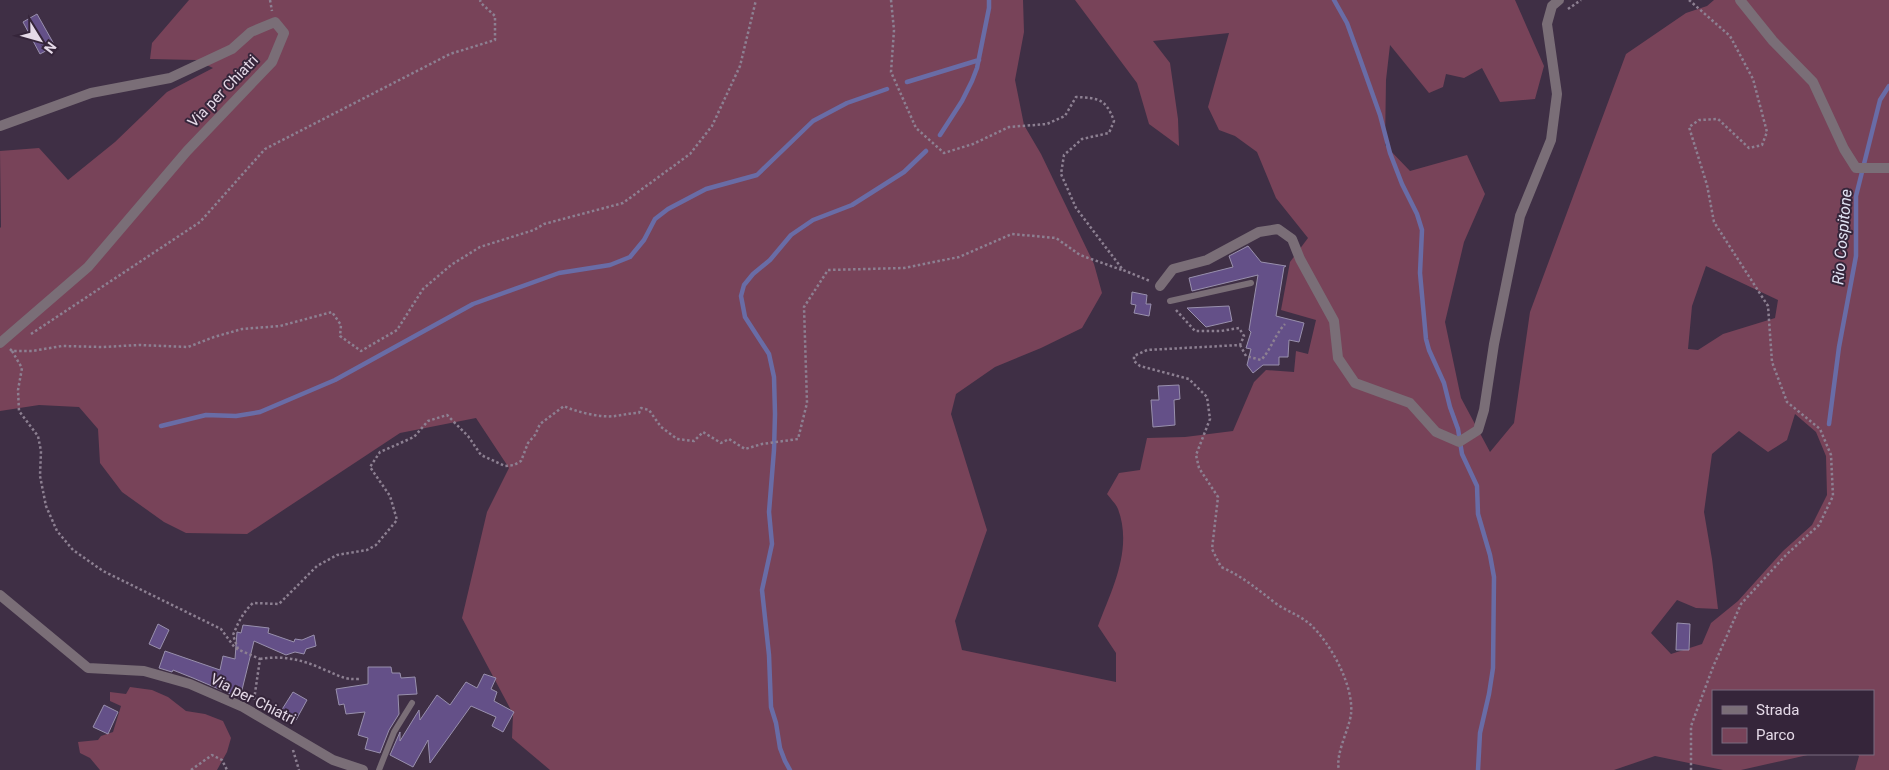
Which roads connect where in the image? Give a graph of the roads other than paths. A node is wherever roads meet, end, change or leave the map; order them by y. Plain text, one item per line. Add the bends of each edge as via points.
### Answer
1 (1559, 0) edge
2 (1740, 0) edge
3 (0, 126) edge
4 (1889, 168) edge
5 (1251, 283) dead end
6 (1160, 286) road end
7 (1170, 301) road end
8 (3, 343) edge
9 (0, 596) edge
10 (412, 702) dead end
11 (363, 770) edge
12 (379, 770) edge

1 - 6 street via 1552,6 1547,24 1557,94 1551,140 1520,216 1478,430 1462,440 1436,432 1410,403 1355,383 1338,358 1334,321 1292,239 1278,229 1259,232 1207,260 1173,269
2 - 4 street via 1814,82 1856,168
3 - 8 street, Via per Chiatri via 91,93 170,78 232,49 251,32 275,22 284,33 272,62 187,152 88,267
5 - 7 lane
9 - 11 street, Via per Chiatri via 88,668 144,671 190,684 242,706 333,760
10 - 12 lane via 394,732

